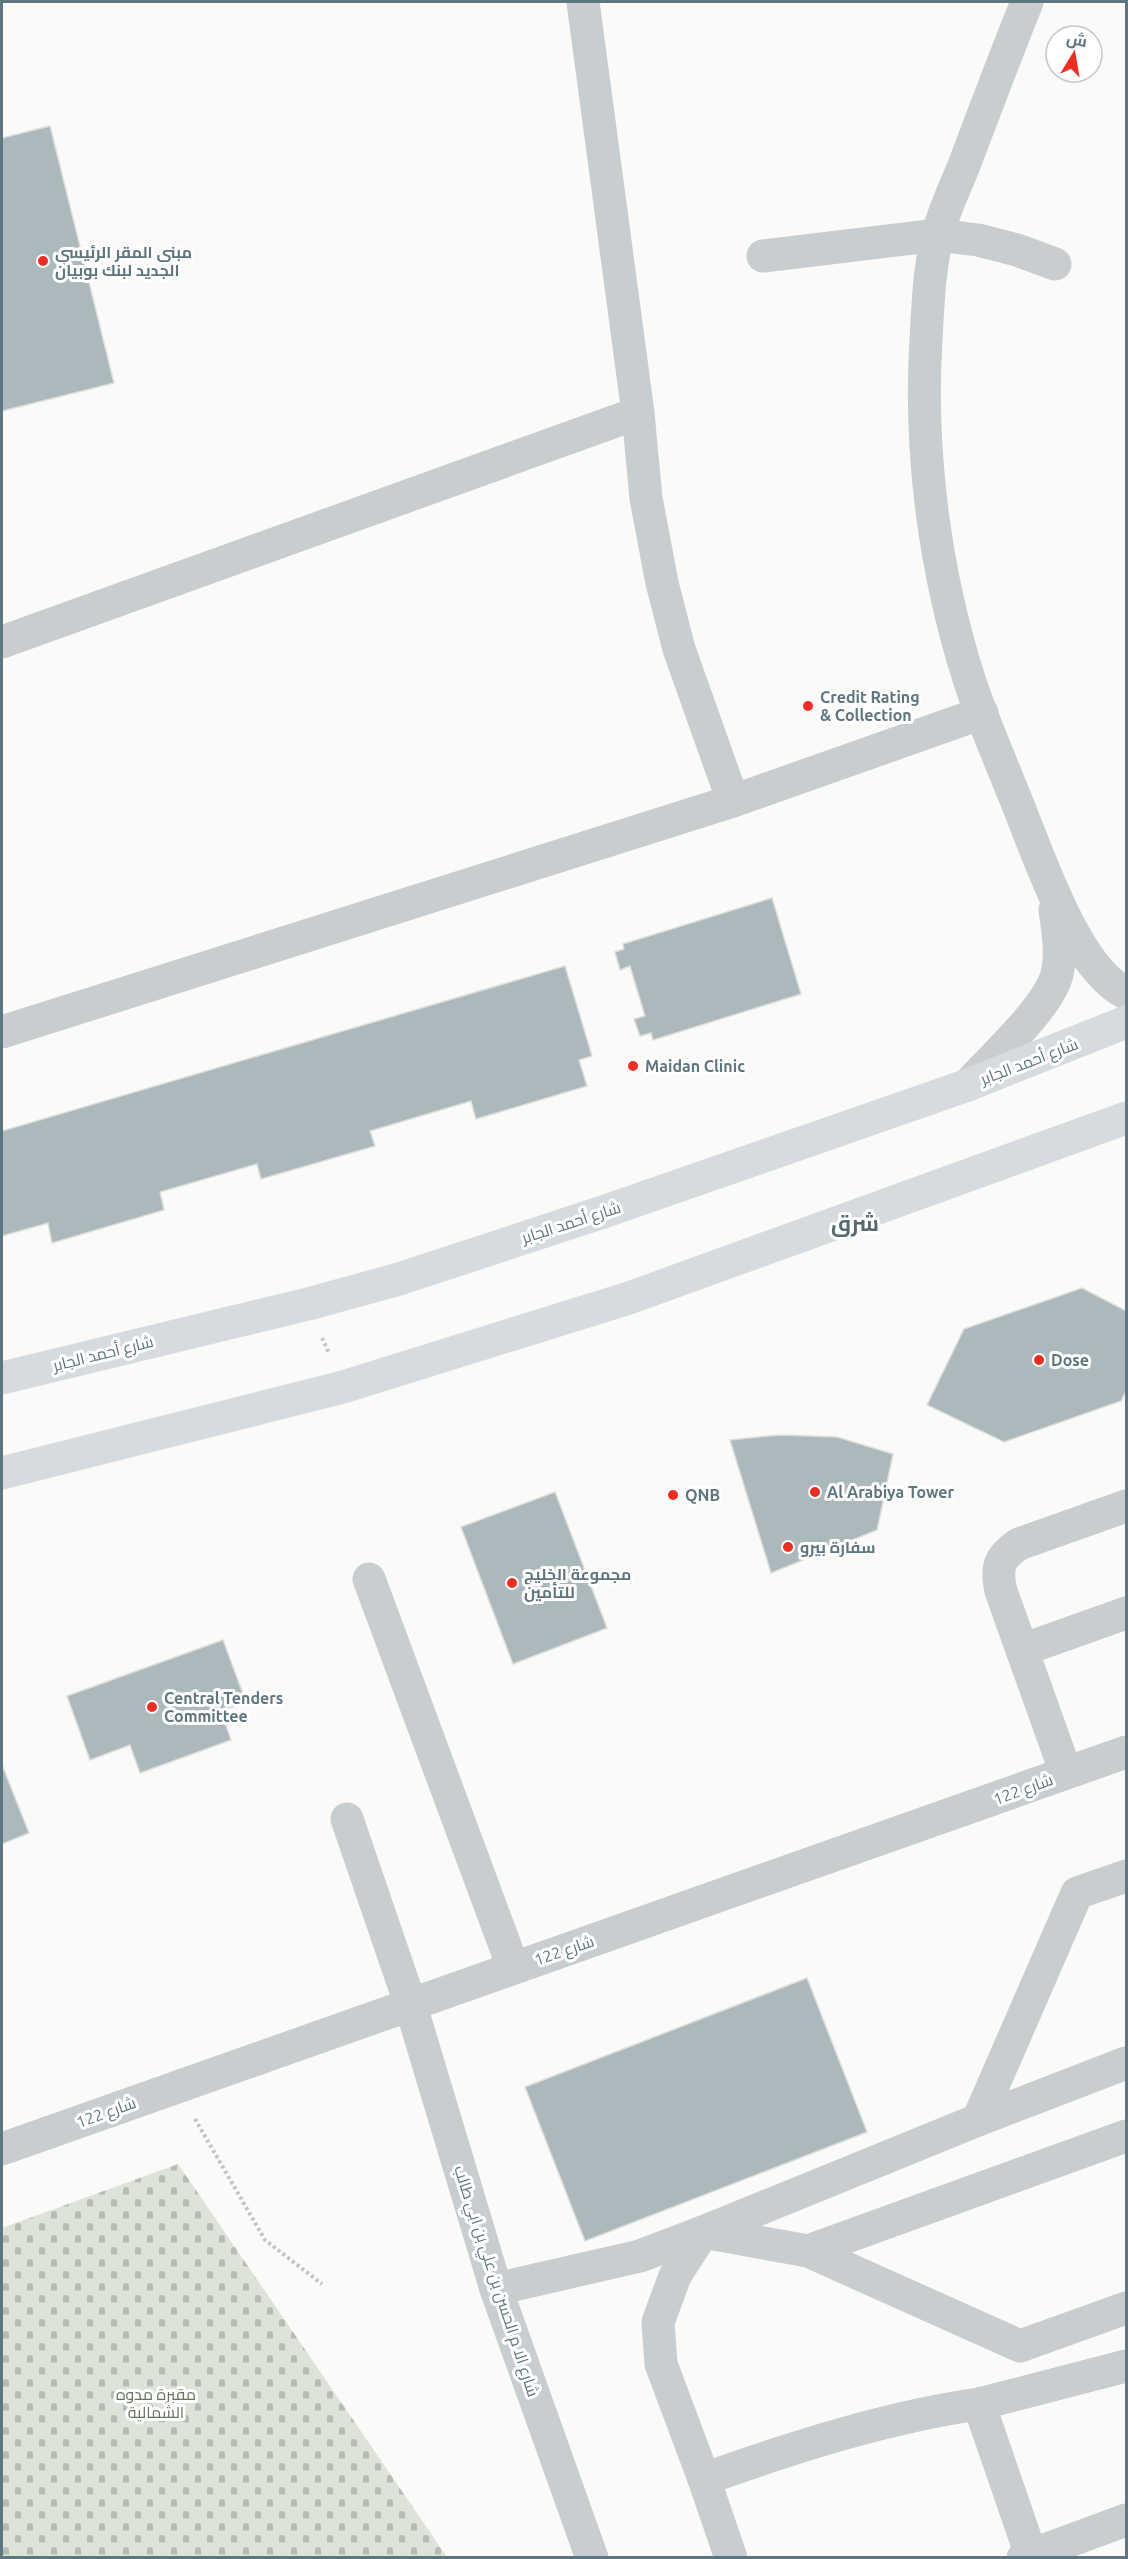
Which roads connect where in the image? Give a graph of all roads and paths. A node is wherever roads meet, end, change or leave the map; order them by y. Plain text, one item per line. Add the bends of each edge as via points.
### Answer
1 (583, 2) edge
2 (1027, 2) edge
3 (938, 235) junction
4 (763, 256) dead end
5 (1055, 264) dead end
6 (638, 413) junction
7 (2, 642) edge
8 (982, 713) junction
9 (733, 801) junction
10 (1053, 893) junction
11 (1126, 993) edge
12 (1126, 1023) edge
13 (2, 1032) edge
14 (968, 1085) junction
15 (1126, 1118) edge
16 (308, 1304) junction
17 (2, 1378) edge
18 (343, 1387) junction
19 (2, 1473) edge
20 (1126, 1506) edge
21 (369, 1579) dead end
22 (1126, 1613) edge
23 (1022, 1650) junction
24 (1126, 1752) edge
25 (1066, 1773) junction
26 (347, 1819) dead end
27 (1126, 1876) edge
28 (513, 1967) junction
29 (410, 2003) junction
30 (1126, 2063) edge
31 (177, 2086) junction
32 (978, 2120) junction
33 (1126, 2136) edge
34 (2, 2148) edge
35 (703, 2232) junction
36 (808, 2251) junction
37 (322, 2284) dead end
38 (496, 2289) junction
39 (1126, 2308) edge
40 (1126, 2366) edge
41 (979, 2404) junction
42 (704, 2479) junction
43 (1126, 2520) edge
44 (1027, 2556) edge
45 (592, 2558) edge
46 (731, 2558) edge

1 - 6 street
2 - 3 street
3 - 4 street
3 - 5 street via 978,240
3 - 8 street via 928,299 925,430 949,604
6 - 7 street
6 - 9 street via 646,498 662,583 679,649
8 - 9 street
8 - 10 street
9 - 13 street
10 - 11 street via 1087,954 1102,974
10 - 14 street via 1060,946 1054,984 1042,1004
12 - 14 main road, شارع أحمد الجابر
14 - 16 main road, شارع أحمد الجابر via 603,1212 399,1279
15 - 18 main road via 629,1298
16 - 17 main road, شارع أحمد الجابر
16 - 18 path
18 - 19 main road
20 - 23 street via 1006,1552 999,1563 998,1578
21 - 28 street
22 - 23 street
23 - 25 street
24 - 25 street, شارع 122
25 - 28 street, شارع 122
26 - 29 street, شارع الا م الحسن بن علي بن ابي طالب
27 - 32 street via 1077,1893
28 - 29 street, شارع 122
29 - 31 street, شارع 122
29 - 38 street, شارع الا م الحسن بن علي بن ابي طالب
30 - 32 street
31 - 34 street, شارع 122
31 - 37 path via 265,2240
32 - 35 street
33 - 36 street
35 - 36 street
35 - 38 street via 640,2256
35 - 42 street via 675,2276 658,2322 661,2364
36 - 39 street via 1020,2346
38 - 45 street, شارع الا م الحسن بن علي بن ابي طالب
40 - 41 street
41 - 42 street via 780,2452
41 - 44 street
42 - 46 street
43 - 44 street

